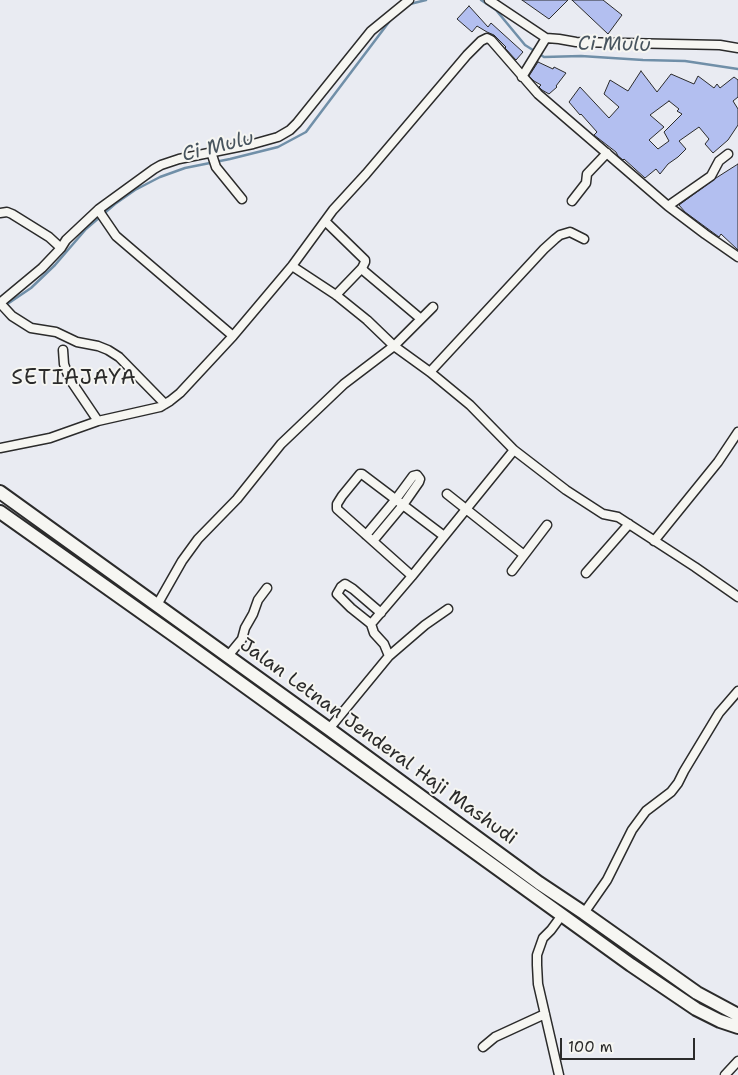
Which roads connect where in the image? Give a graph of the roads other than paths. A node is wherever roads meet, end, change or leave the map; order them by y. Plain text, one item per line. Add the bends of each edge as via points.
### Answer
1 (409, 0) edge
2 (489, 0) edge
3 (546, 38) junction
4 (738, 48) edge
5 (522, 76) junction
6 (607, 154) junction
7 (728, 154) dead end
8 (213, 160) junction
9 (242, 199) dead end
10 (572, 201) dead end
11 (668, 206) junction
12 (100, 211) junction
13 (0, 213) edge
14 (325, 221) junction
15 (49, 237) junction
16 (66, 240) junction
17 (584, 240) dead end
18 (61, 248) junction
19 (738, 257) edge
20 (292, 266) junction
21 (362, 268) junction
22 (336, 295) junction
23 (2, 306) edge
24 (433, 307) dead end
25 (421, 319) junction
26 (233, 336) junction
27 (394, 346) junction
28 (63, 350) dead end
29 (430, 372) junction
30 (166, 404) junction
31 (98, 421) junction
32 (738, 432) edge
33 (0, 448) edge
34 (514, 450) junction
35 (0, 492) edge
36 (447, 494) dead end
37 (396, 499) junction
38 (403, 505) junction
39 (466, 510) junction
40 (0, 512) edge
41 (629, 524) junction
42 (547, 525) dead end
43 (366, 535) junction
44 (444, 536) junction
45 (373, 541) junction
46 (654, 541) junction
47 (524, 555) junction
48 (512, 571) dead end
49 (586, 573) dead end
50 (412, 576) junction
51 (267, 588) dead end
52 (738, 597) edge
53 (157, 605) junction
54 (448, 608) dead end
55 (381, 613) junction
56 (371, 624) junction
57 (228, 656) junction
58 (389, 656) junction
59 (738, 691) edge
60 (329, 729) junction
61 (584, 913) junction
62 (562, 914) junction
63 (639, 952) junction
64 (631, 965) junction
65 (545, 1014) junction
66 (738, 1014) edge
67 (738, 1027) edge
68 (483, 1047) dead end
69 (738, 1061) edge
70 (559, 1075) edge
71 (725, 1075) edge

1 - 8 street via 371,31 290,130
2 - 3 street
3 - 4 street
3 - 5 street
5 - 6 street
5 - 14 street via 491,40 481,41
6 - 10 street via 587,174 586,183
6 - 11 street
7 - 11 street via 719,161 711,176
8 - 9 street
8 - 12 street via 178,159 161,165
11 - 19 street
12 - 16 street
12 - 26 street via 124,244
13 - 15 street via 12,214
14 - 20 street
14 - 21 street via 365,260
15 - 16 street
15 - 18 street
16 - 18 street
17 - 29 street via 570,232 555,239
18 - 23 street
20 - 22 street
20 - 26 street
21 - 22 street
21 - 25 street
22 - 27 street
23 - 30 street via 16,320 31,328 56,332 120,357
24 - 25 street
25 - 27 street
26 - 30 street
27 - 29 street
27 - 53 street via 344,384 281,444 237,499 198,539
28 - 31 street via 69,378
29 - 34 street via 470,405
30 - 31 street
31 - 33 street via 50,438
32 - 46 street
34 - 39 street
34 - 41 street via 593,508
35 - 53 main road, Jalan Letnan Jenderal Haji Mashudi
36 - 39 street
37 - 38 street
37 - 38 street via 417,475 419,482
37 - 43 street
37 - 43 street via 363,474 356,478 336,506
38 - 44 street
38 - 45 street
39 - 44 street
39 - 47 street
40 - 62 main road, Jalan Letnan Jenderal Haji Mashudi
41 - 46 street
41 - 49 street
42 - 47 street
43 - 45 street
44 - 50 street
45 - 50 street
46 - 52 street
47 - 48 street
50 - 55 street
51 - 57 street via 258,600 242,639
53 - 57 main road, Jalan Letnan Jenderal Haji Mashudi
54 - 58 street
55 - 56 street
55 - 56 street via 353,589 345,584 341,587 337,594
56 - 58 street
57 - 60 main road, Jalan Letnan Jenderal Haji Mashudi
58 - 60 street
59 - 61 street via 719,713 678,783 646,811 632,830 607,880
60 - 61 main road, Jalan Letnan Jenderal Haji Mashudi
61 - 63 main road, Jalan Letnan Jenderal Haji Mashudi
62 - 64 main road, Jalan Letnan Jenderal Haji Mashudi
62 - 65 street via 543,938 538,955 538,984
63 - 64 main road
63 - 66 main road, Jalan Letnan Jenderal Haji Mashudi via 698,993
64 - 67 main road, Jalan Letnan Jenderal Haji Mashudi via 696,1009
65 - 68 street via 495,1037
65 - 70 street
69 - 71 street

